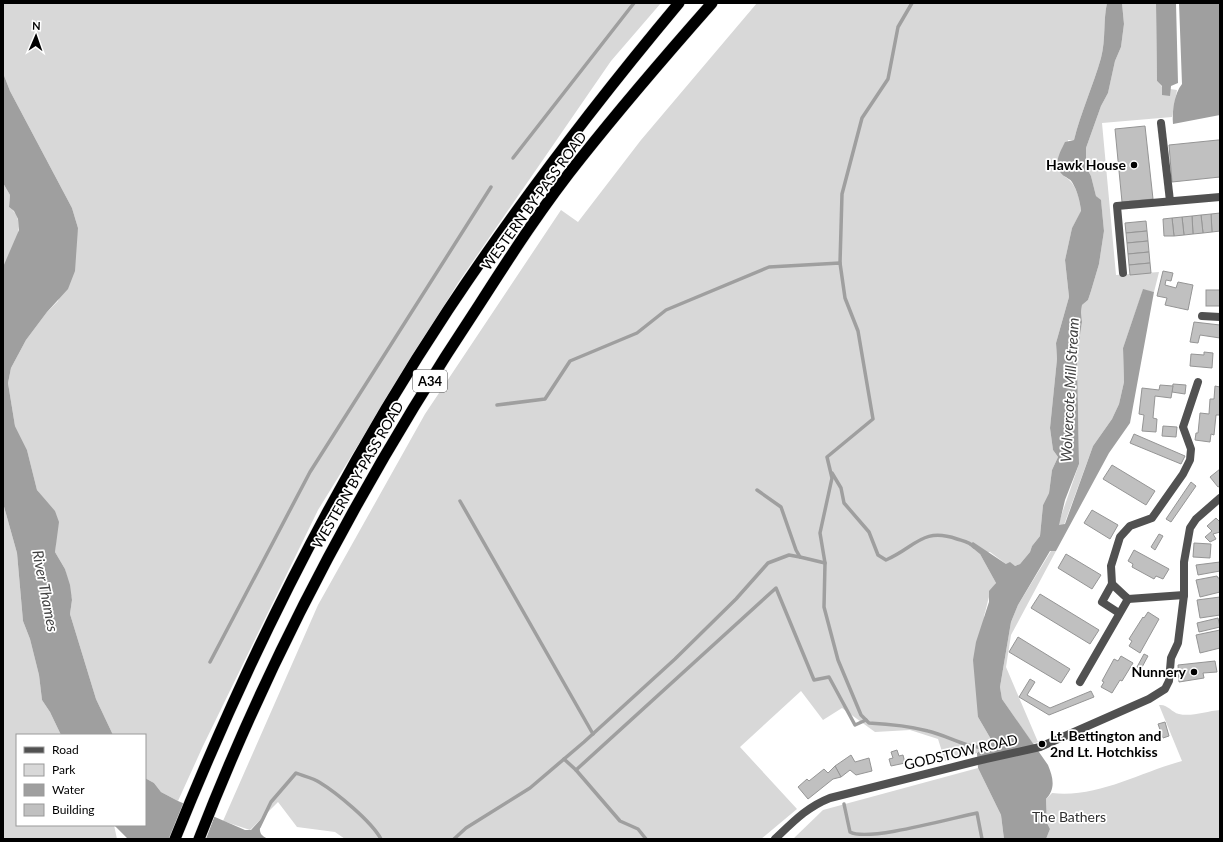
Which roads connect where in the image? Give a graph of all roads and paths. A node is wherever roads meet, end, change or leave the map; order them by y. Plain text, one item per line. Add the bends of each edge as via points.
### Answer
1 (679, 3) edge
2 (712, 3) edge
3 (1161, 123) dead end
4 (1220, 197) edge
5 (1170, 201) junction
6 (1123, 273) dead end
7 (1202, 316) dead end
8 (1220, 318) edge
9 (1198, 382) dead end
10 (1220, 498) edge
11 (1112, 584) junction
12 (1184, 595) junction
13 (1128, 599) junction
14 (1119, 613) junction
15 (1080, 682) dead end
16 (176, 839) edge
17 (199, 839) edge
18 (775, 839) edge

1 - 16 highway, WESTERN BY-PASS ROAD / A34 via 560,150 448,310 408,374 306,551 254,657
2 - 17 highway, WESTERN BY-PASS ROAD / A34 via 579,160 516,248 434,373 362,494 275,663
3 - 5 street
4 - 5 street
5 - 6 street via 1117,206
7 - 8 street
9 - 11 street via 1183,427 1191,449 1190,460 1152,518 1130,526 1120,537 1111,566
10 - 12 street, GODSTOW ROAD via 1196,519 1190,528 1184,562
11 - 13 street
11 - 14 street via 1102,602
12 - 13 street
12 - 18 street, GODSTOW ROAD via 1180,632 1171,658 1169,681 1165,690 1040,747 830,798 810,808
13 - 14 street
14 - 15 street

